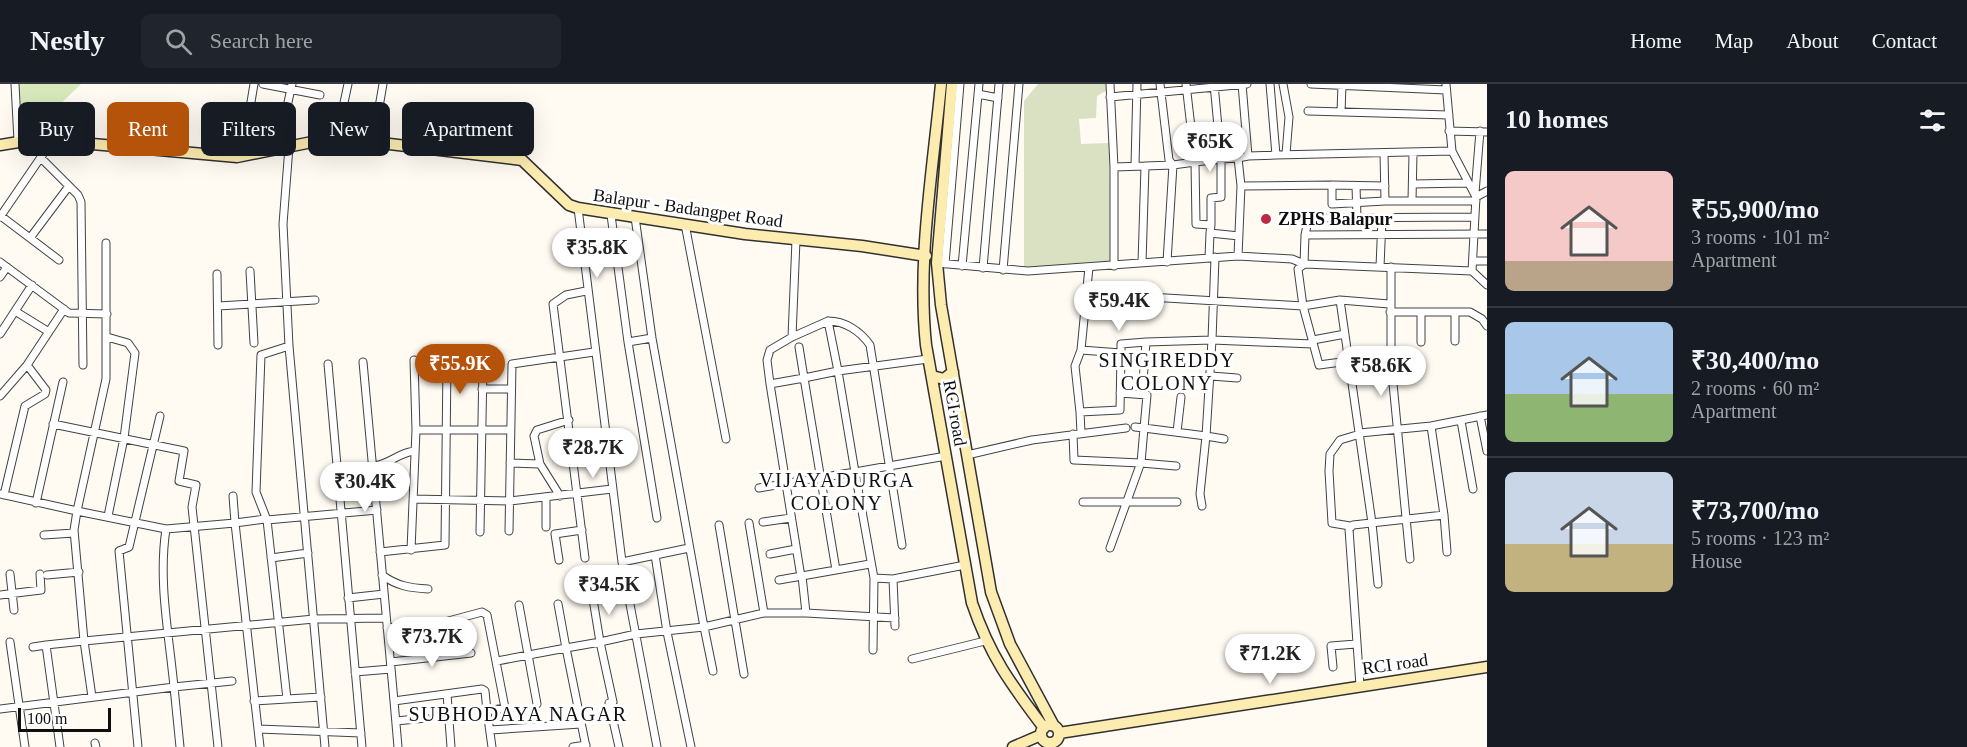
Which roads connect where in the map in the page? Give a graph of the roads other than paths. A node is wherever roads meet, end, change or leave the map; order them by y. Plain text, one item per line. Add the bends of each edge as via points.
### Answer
1 (15, 84) edge
2 (254, 84) edge
3 (263, 84) edge
4 (348, 84) edge
5 (383, 84) edge
6 (941, 84) edge
7 (952, 84) edge
8 (960, 84) edge
9 (979, 84) edge
10 (999, 84) edge
11 (1019, 84) edge
12 (1110, 84) edge
13 (1137, 84) edge
14 (1160, 84) edge
15 (1242, 84) edge
16 (1247, 84) edge
17 (1270, 84) edge
18 (1283, 84) edge
19 (1311, 84) edge
20 (1318, 84) edge
21 (1214, 85) edge
22 (1344, 85) edge
23 (1374, 85) edge
24 (292, 86) edge
25 (1412, 86) edge
26 (1187, 87) edge
27 (1446, 87) edge
28 (1160, 93) junction
29 (978, 94) junction
30 (320, 95) dead end
31 (1138, 95) junction
32 (1110, 97) junction
33 (998, 98) junction
34 (251, 102) edge
35 (290, 102) edge
36 (344, 102) edge
37 (380, 102) edge
38 (1308, 111) dead end
39 (1341, 112) junction
40 (1449, 115) junction
41 (1449, 130) junction
42 (1484, 132) edge
43 (18, 141) joint
44 (390, 144) edge
45 (0, 145) edge
46 (95, 145) edge
47 (1452, 151) junction
48 (1384, 153) junction
49 (1413, 153) junction
50 (1276, 154) junction
51 (1286, 154) junction
52 (201, 155) edge
53 (211, 156) edge
54 (242, 156) edge
55 (284, 156) edge
56 (1248, 156) junction
57 (41, 158) joint
58 (1238, 158) junction
59 (1221, 159) junction
60 (1195, 162) junction
61 (1173, 165) junction
62 (1135, 166) junction
63 (1145, 166) junction
64 (1114, 167) junction
65 (1468, 183) junction
66 (1413, 184) junction
67 (1332, 185) junction
68 (69, 186) junction
69 (1240, 186) junction
70 (1356, 186) junction
71 (1385, 186) junction
72 (1487, 191) edge
73 (1476, 197) junction
74 (1385, 201) junction
75 (1412, 201) junction
76 (1356, 203) junction
77 (578, 208) junction
78 (610, 214) junction
79 (0, 217) edge
80 (635, 217) junction
81 (1475, 217) junction
82 (1357, 218) junction
83 (1382, 219) junction
84 (685, 224) junction
85 (1210, 225) junction
86 (1210, 233) junction
87 (1474, 233) junction
88 (1383, 234) junction
89 (1487, 234) edge
90 (1305, 235) junction
91 (1239, 236) junction
92 (30, 238) junction
93 (796, 240) junction
94 (106, 243) dead end
95 (926, 256) junction
96 (1238, 256) junction
97 (1212, 258) junction
98 (59, 260) dead end
99 (1473, 261) junction
100 (1487, 261) edge
101 (0, 262) edge
102 (1167, 262) junction
103 (941, 263) junction
104 (1142, 263) junction
105 (1304, 264) junction
106 (962, 266) junction
107 (1114, 266) junction
108 (7, 267) junction
109 (1089, 267) junction
110 (1380, 267) junction
111 (1391, 267) junction
112 (983, 268) junction
113 (1003, 270) junction
114 (250, 271) dead end
115 (1472, 271) junction
116 (217, 274) dead end
117 (0, 277) edge
118 (32, 285) junction
119 (1487, 285) edge
120 (586, 291) junction
121 (1149, 297) dead end
122 (287, 300) junction
123 (315, 300) dead end
124 (1340, 300) junction
125 (1216, 301) junction
126 (252, 303) junction
127 (218, 306) junction
128 (1303, 306) junction
129 (1390, 308) junction
130 (64, 309) junction
131 (15, 311) junction
132 (1421, 312) junction
133 (1455, 312) junction
134 (83, 314) junction
135 (107, 314) junction
136 (828, 321) junction
137 (1487, 326) edge
138 (49, 332) junction
139 (0, 334) edge
140 (1345, 334) junction
141 (106, 337) junction
142 (792, 337) junction
143 (652, 338) junction
144 (1212, 340) junction
145 (1455, 341) dead end
146 (628, 342) junction
147 (1146, 342) junction
148 (1313, 342) junction
149 (1421, 342) dead end
150 (254, 344) dead end
151 (218, 345) dead end
152 (289, 346) junction
153 (799, 347) dead end
154 (1081, 351) junction
155 (594, 352) junction
156 (1121, 353) junction
157 (560, 357) junction
158 (928, 359) junction
159 (414, 360) dead end
160 (447, 361) dead end
161 (363, 362) dead end
162 (1350, 363) junction
163 (1391, 363) junction
164 (328, 364) dead end
165 (27, 365) junction
166 (83, 365) dead end
167 (483, 365) dead end
168 (874, 366) junction
169 (838, 371) junction
170 (953, 372) junction
171 (932, 376) junction
172 (1211, 376) junction
173 (804, 378) junction
174 (1237, 378) dead end
175 (63, 382) dead end
176 (770, 384) junction
177 (955, 386) junction
178 (934, 388) junction
179 (482, 389) junction
180 (510, 389) junction
181 (46, 390) junction
182 (1120, 393) junction
183 (60, 394) junction
184 (1143, 394) junction
185 (0, 396) edge
186 (1181, 397) dead end
187 (1080, 412) junction
188 (1483, 415) edge
189 (160, 416) dead end
190 (569, 420) junction
191 (1461, 421) junction
192 (53, 424) junction
193 (1431, 426) junction
194 (1135, 427) dead end
195 (1126, 428) dead end
196 (1144, 428) junction
197 (416, 430) junction
198 (447, 430) junction
199 (510, 430) junction
200 (1396, 430) junction
201 (480, 431) junction
202 (1177, 432) junction
203 (95, 433) junction
204 (1077, 433) junction
205 (1360, 434) junction
206 (1206, 436) junction
207 (124, 438) junction
208 (726, 439) dead end
209 (1224, 439) dead end
210 (154, 444) junction
211 (414, 451) junction
212 (1487, 451) edge
213 (967, 455) junction
214 (946, 456) junction
215 (1141, 463) junction
216 (510, 464) junction
217 (540, 464) junction
218 (1176, 465) dead end
219 (374, 466) junction
220 (889, 466) junction
221 (855, 472) junction
222 (820, 478) junction
223 (786, 484) junction
224 (759, 488) dead end
225 (612, 489) junction
226 (1473, 489) dead end
227 (577, 493) junction
228 (2, 494) edge
229 (233, 496) dead end
230 (560, 496) junction
231 (546, 498) junction
232 (413, 499) junction
233 (446, 499) junction
234 (480, 501) junction
235 (510, 501) junction
236 (1083, 502) dead end
237 (1177, 502) dead end
238 (36, 503) junction
239 (1124, 504) junction
240 (1202, 506) dead end
241 (377, 510) junction
242 (77, 511) junction
243 (341, 513) junction
244 (1444, 515) junction
245 (108, 516) junction
246 (305, 516) junction
247 (657, 518) dead end
248 (791, 518) junction
249 (266, 519) junction
250 (1406, 519) junction
251 (763, 522) dead end
252 (235, 523) junction
253 (749, 523) dead end
254 (1372, 523) junction
255 (137, 524) junction
256 (719, 525) dead end
257 (1350, 526) junction
258 (195, 527) junction
259 (546, 527) dead end
260 (166, 529) junction
261 (582, 530) junction
262 (509, 531) dead end
263 (480, 532) dead end
264 (74, 533) junction
265 (44, 535) dead end
266 (902, 545) dead end
267 (689, 548) junction
268 (1110, 548) dead end
269 (796, 549) junction
270 (411, 550) junction
271 (380, 552) junction
272 (1447, 552) dead end
273 (308, 553) junction
274 (770, 554) dead end
275 (655, 555) junction
276 (271, 558) junction
277 (585, 558) dead end
278 (560, 560) dead end
279 (1410, 560) dead end
280 (622, 562) junction
281 (870, 564) junction
282 (965, 565) junction
283 (836, 570) junction
284 (79, 572) junction
285 (10, 574) dead end
286 (382, 575) junction
287 (801, 577) junction
288 (874, 578) junction
289 (893, 579) junction
290 (779, 580) dead end
291 (1378, 584) dead end
292 (428, 589) dead end
293 (592, 593) dead end
294 (12, 594) junction
295 (384, 594) junction
296 (0, 595) edge
297 (348, 598) junction
298 (558, 604) dead end
299 (519, 605) dead end
300 (14, 610) dead end
301 (764, 613) junction
302 (806, 613) junction
303 (874, 615) junction
304 (386, 618) junction
305 (895, 618) junction
306 (314, 619) junction
307 (351, 621) junction
308 (735, 621) junction
309 (278, 622) junction
310 (246, 625) junction
311 (895, 626) dead end
312 (704, 627) junction
313 (387, 628) junction
314 (206, 630) junction
315 (667, 632) junction
316 (169, 633) junction
317 (636, 634) junction
318 (127, 637) junction
319 (84, 641) junction
320 (985, 641) junction
321 (10, 642) dead end
322 (600, 642) junction
323 (1356, 644) junction
324 (46, 645) junction
325 (33, 647) dead end
326 (566, 648) junction
327 (873, 650) dead end
328 (471, 653) dead end
329 (530, 655) junction
330 (912, 659) dead end
331 (497, 661) junction
332 (391, 665) junction
333 (1333, 667) dead end
334 (1487, 667) edge
335 (713, 671) dead end
336 (355, 672) junction
337 (744, 674) dead end
338 (232, 681) dead end
339 (211, 684) junction
340 (1360, 686) junction
341 (174, 687) junction
342 (133, 692) junction
343 (447, 694) junction
344 (92, 697) junction
345 (321, 698) junction
346 (287, 699) junction
347 (54, 700) junction
348 (254, 701) junction
349 (394, 701) junction
350 (537, 704) dead end
351 (21, 706) junction
352 (0, 709) edge
353 (487, 711) junction
354 (426, 718) dead end
355 (396, 721) junction
356 (581, 724) junction
357 (258, 729) junction
358 (489, 730) junction
359 (323, 732) junction
360 (361, 733) junction
361 (1047, 735) edge
362 (586, 746) edge
363 (25, 747) edge
364 (60, 747) edge
365 (138, 747) edge
366 (180, 747) edge
367 (218, 747) edge
368 (260, 747) edge
369 (325, 747) edge
370 (362, 747) edge
371 (398, 747) edge
372 (451, 747) edge
373 (492, 747) edge
374 (573, 747) edge
375 (619, 747) edge
376 (657, 747) edge
377 (691, 747) edge
378 (1012, 747) edge

1 - 43 street
2 - 34 street
3 - 24 street
4 - 36 street
5 - 37 street
6 - 95 main road, RCI road
7 - 103 main road
8 - 103 street
9 - 29 street
10 - 33 street
11 - 113 street
12 - 32 street
13 - 31 street
14 - 28 street
15 - 16 street
15 - 21 street
15 - 56 street
17 - 50 street
18 - 51 street via 1289,117
19 - 20 street
20 - 22 street
21 - 26 street
21 - 59 street
22 - 23 street
22 - 39 street
23 - 25 street
24 - 30 street
24 - 35 street
25 - 27 street
26 - 28 street
26 - 60 street
27 - 40 street
28 - 31 street
28 - 61 street via 1169,160
29 - 33 street
29 - 106 street
31 - 32 street
31 - 62 street
32 - 64 street
33 - 112 street
38 - 39 street
39 - 40 street
40 - 41 street
41 - 42 street
41 - 47 street
42 - 73 street
43 - 45 main road, Balapur - Badangpet Road
44 - 77 main road, Balapur - Badangpet Road via 522,160 568,205
46 - 52 main road, Balapur - Badangpet Road
47 - 49 street
47 - 65 street
48 - 49 street
48 - 51 street
48 - 71 street
49 - 66 street
50 - 51 street
50 - 56 street
53 - 54 main road, Balapur - Badangpet Road
55 - 122 street
56 - 58 street
57 - 68 street
57 - 79 street
58 - 59 street
58 - 69 street
59 - 60 street
59 - 85 street via 1221,196 1211,198
60 - 61 street
60 - 85 street via 1196,224
61 - 63 street
61 - 102 street
62 - 63 street
62 - 64 street
63 - 104 street
64 - 107 street
65 - 66 street
65 - 73 street
66 - 75 street
67 - 69 street
67 - 70 street
67 - 76 street via 1332,204
68 - 92 street
68 - 134 street via 78,195 83,214
69 - 91 street
70 - 71 street
70 - 76 street
71 - 74 street
72 - 73 street
73 - 75 street
73 - 81 street
74 - 75 street
74 - 76 street
76 - 82 street
77 - 78 main road, Balapur - Badangpet Road
77 - 120 street
78 - 80 main road, Balapur - Badangpet Road
78 - 146 street
79 - 92 street
80 - 84 main road, Balapur - Badangpet Road
80 - 143 street
81 - 83 street
81 - 87 street
82 - 83 street
82 - 90 street via 1312,218
83 - 88 street
84 - 93 main road, Balapur - Badangpet Road
84 - 208 street
85 - 86 street
86 - 91 street
86 - 97 street
87 - 88 street
87 - 89 street
87 - 99 street
88 - 90 street
88 - 110 street
90 - 105 street
91 - 96 street
92 - 98 street
93 - 95 main road, Balapur - Badangpet Road
93 - 142 street
94 - 135 street
95 - 158 main road, RCI road via 923,322
96 - 97 street
96 - 105 street via 1292,259
97 - 102 street
97 - 125 street
99 - 100 street
99 - 115 street
101 - 108 street
102 - 104 street
103 - 106 street
103 - 170 main road
104 - 107 street
105 - 110 street
105 - 128 street via 1298,269
106 - 112 street
107 - 109 street
108 - 117 street
108 - 118 street
109 - 113 street
109 - 154 street
110 - 111 street
111 - 115 street
111 - 129 street
112 - 113 street
114 - 126 street
115 - 119 street
116 - 127 street
118 - 130 street
118 - 131 street
120 - 155 street
120 - 157 street via 566,295 553,304
121 - 125 street
122 - 123 street
122 - 126 street
122 - 152 street
124 - 128 street
124 - 129 street
124 - 140 street
125 - 128 street
125 - 144 street
126 - 127 street
126 - 150 street
127 - 151 street
128 - 148 street
129 - 132 street
129 - 163 street
130 - 134 street
130 - 138 street
131 - 138 street
131 - 139 street
132 - 133 street
132 - 149 street
133 - 137 street via 1470,312
133 - 145 street
134 - 135 street
134 - 166 street
135 - 141 street
136 - 142 street
136 - 168 street via 846,324 865,338
136 - 169 street
138 - 165 street
140 - 148 street
140 - 162 street
141 - 203 street via 106,379
141 - 207 street via 128,343 135,353
142 - 176 street via 770,350
143 - 146 street
143 - 267 street
144 - 147 street
144 - 148 street
144 - 172 street
146 - 247 street
147 - 156 street via 1121,344
147 - 184 street
148 - 162 street via 1318,365
152 - 246 street
152 - 249 street via 261,355 256,492
153 - 173 street
154 - 156 street
154 - 187 street via 1075,366
155 - 157 street
155 - 225 street
156 - 182 street
157 - 180 street via 512,364
157 - 190 street
158 - 168 street
158 - 171 main road, RCI road
159 - 197 street
160 - 198 street
161 - 219 street
162 - 163 street
162 - 205 street
163 - 200 street
164 - 243 street
165 - 181 street
165 - 185 street
167 - 179 street
168 - 169 street
168 - 220 street
169 - 173 street
169 - 221 street
170 - 171 main road via 944,379
170 - 177 main road
171 - 178 main road, RCI road
172 - 174 street
172 - 206 street
173 - 176 street
173 - 222 street
175 - 183 street
176 - 223 street
177 - 178 main road via 946,381
177 - 213 main road
178 - 214 main road, RCI road
179 - 180 street
179 - 201 street
180 - 199 street
181 - 183 street
181 - 228 street via 25,406
182 - 184 street
182 - 187 street via 1120,410
183 - 192 street
184 - 196 street via 1147,395
186 - 202 street
187 - 204 street
188 - 191 street
188 - 212 street
189 - 210 street
190 - 217 street via 537,430 534,436
190 - 227 street
191 - 193 street
191 - 226 street
192 - 203 street
192 - 238 street
193 - 200 street
193 - 244 street
194 - 196 street
195 - 204 street
196 - 202 street
196 - 215 street
197 - 198 street
197 - 211 street
198 - 201 street
198 - 233 street
199 - 201 street
199 - 216 street
200 - 205 street
200 - 250 street
201 - 234 street
202 - 206 street
203 - 207 street
203 - 242 street
204 - 213 street
204 - 215 street via 1074,460
205 - 254 street
205 - 257 street via 1335,445 1329,471 1332,523
206 - 209 street
206 - 240 street
207 - 210 street
207 - 245 street
210 - 255 street
210 - 258 street via 184,451 179,481 196,484 192,507
211 - 219 street via 401,452 387,465
211 - 232 street
213 - 361 main road via 991,592 1023,671 1042,700
214 - 220 street
214 - 282 main road, RCI road
215 - 218 street
215 - 239 street
216 - 217 street
216 - 235 street
217 - 230 street
219 - 241 street
220 - 221 street
220 - 266 street
221 - 222 street
221 - 281 street
222 - 223 street
222 - 283 street
223 - 224 street
223 - 248 street
225 - 227 street
225 - 280 street
227 - 230 street
227 - 261 street
228 - 238 street
229 - 252 street
230 - 231 street
231 - 235 street
231 - 259 street
232 - 233 street
232 - 270 street
233 - 234 street
233 - 270 street via 444,547
234 - 235 street
234 - 263 street
235 - 262 street
236 - 239 street
237 - 239 street
238 - 242 street
239 - 268 street
241 - 243 street
241 - 271 street
242 - 245 street
242 - 264 street
243 - 246 street
243 - 297 street
244 - 250 street
244 - 272 street
245 - 255 street
246 - 249 street
246 - 273 street
248 - 251 street
248 - 269 street
249 - 252 street
249 - 276 street
250 - 254 street
250 - 279 street
252 - 258 street
252 - 310 street
253 - 301 street
254 - 257 street
254 - 291 street
255 - 260 street
255 - 318 street via 129,547 119,551
256 - 308 street
257 - 323 street
258 - 260 street
258 - 314 street
260 - 316 street via 161,560
261 - 277 street
261 - 278 street via 555,534
264 - 265 street
264 - 284 street
267 - 275 street
267 - 312 street
269 - 274 street
269 - 287 street
270 - 271 street
271 - 286 street
273 - 276 street
273 - 306 street
275 - 280 street
275 - 315 street
276 - 309 street
280 - 317 street
281 - 283 street
281 - 288 street
282 - 289 street
282 - 320 main road, RCI road
283 - 287 street
284 - 294 street via 43,575 41,590
284 - 319 street
285 - 294 street
286 - 292 street via 400,586
286 - 295 street
287 - 290 street
287 - 302 street
288 - 289 street
288 - 303 street
289 - 305 street
293 - 322 street
294 - 296 street
294 - 300 street
295 - 297 street
295 - 304 street
297 - 307 street
298 - 326 street
299 - 329 street
301 - 302 street
301 - 308 street
302 - 303 street
303 - 305 street
303 - 327 street
304 - 307 street
304 - 313 street
305 - 311 street
306 - 307 street
306 - 309 street
306 - 345 street
307 - 336 street
308 - 312 street
308 - 337 street
309 - 310 street
309 - 346 street
310 - 314 street
310 - 348 street
312 - 315 street
312 - 335 street
313 - 331 street via 441,623 482,612 488,615
313 - 332 street
314 - 316 street
314 - 339 street
315 - 317 street
315 - 377 street
316 - 318 street
316 - 341 street
317 - 322 street
317 - 376 street
318 - 319 street
318 - 342 street
319 - 324 street
319 - 344 street
320 - 330 street
320 - 361 main road, RCI road
321 - 351 street
322 - 326 street
322 - 375 street
323 - 333 street via 1331,646
323 - 340 street
324 - 325 street
324 - 347 street
326 - 329 street
326 - 356 street
328 - 332 street
329 - 331 street
329 - 350 street
331 - 353 street via 505,708
332 - 336 street
332 - 349 street
334 - 340 main road, RCI road
336 - 360 street
338 - 339 street
339 - 341 street
339 - 367 street
340 - 361 main road, RCI road
341 - 342 street
341 - 366 street
342 - 344 street
342 - 365 street
343 - 349 street
343 - 353 street via 483,689
343 - 372 street
344 - 347 street
345 - 346 street
345 - 359 street
346 - 348 street
347 - 351 street
347 - 364 street
348 - 357 street
349 - 355 street
351 - 352 street
351 - 363 street
353 - 358 street
354 - 355 street
355 - 371 street
356 - 358 street
356 - 362 street
357 - 359 street
357 - 368 street
358 - 373 street
359 - 360 street
359 - 369 street
360 - 370 street
361 - 378 main road, RCI road
362 - 374 street

